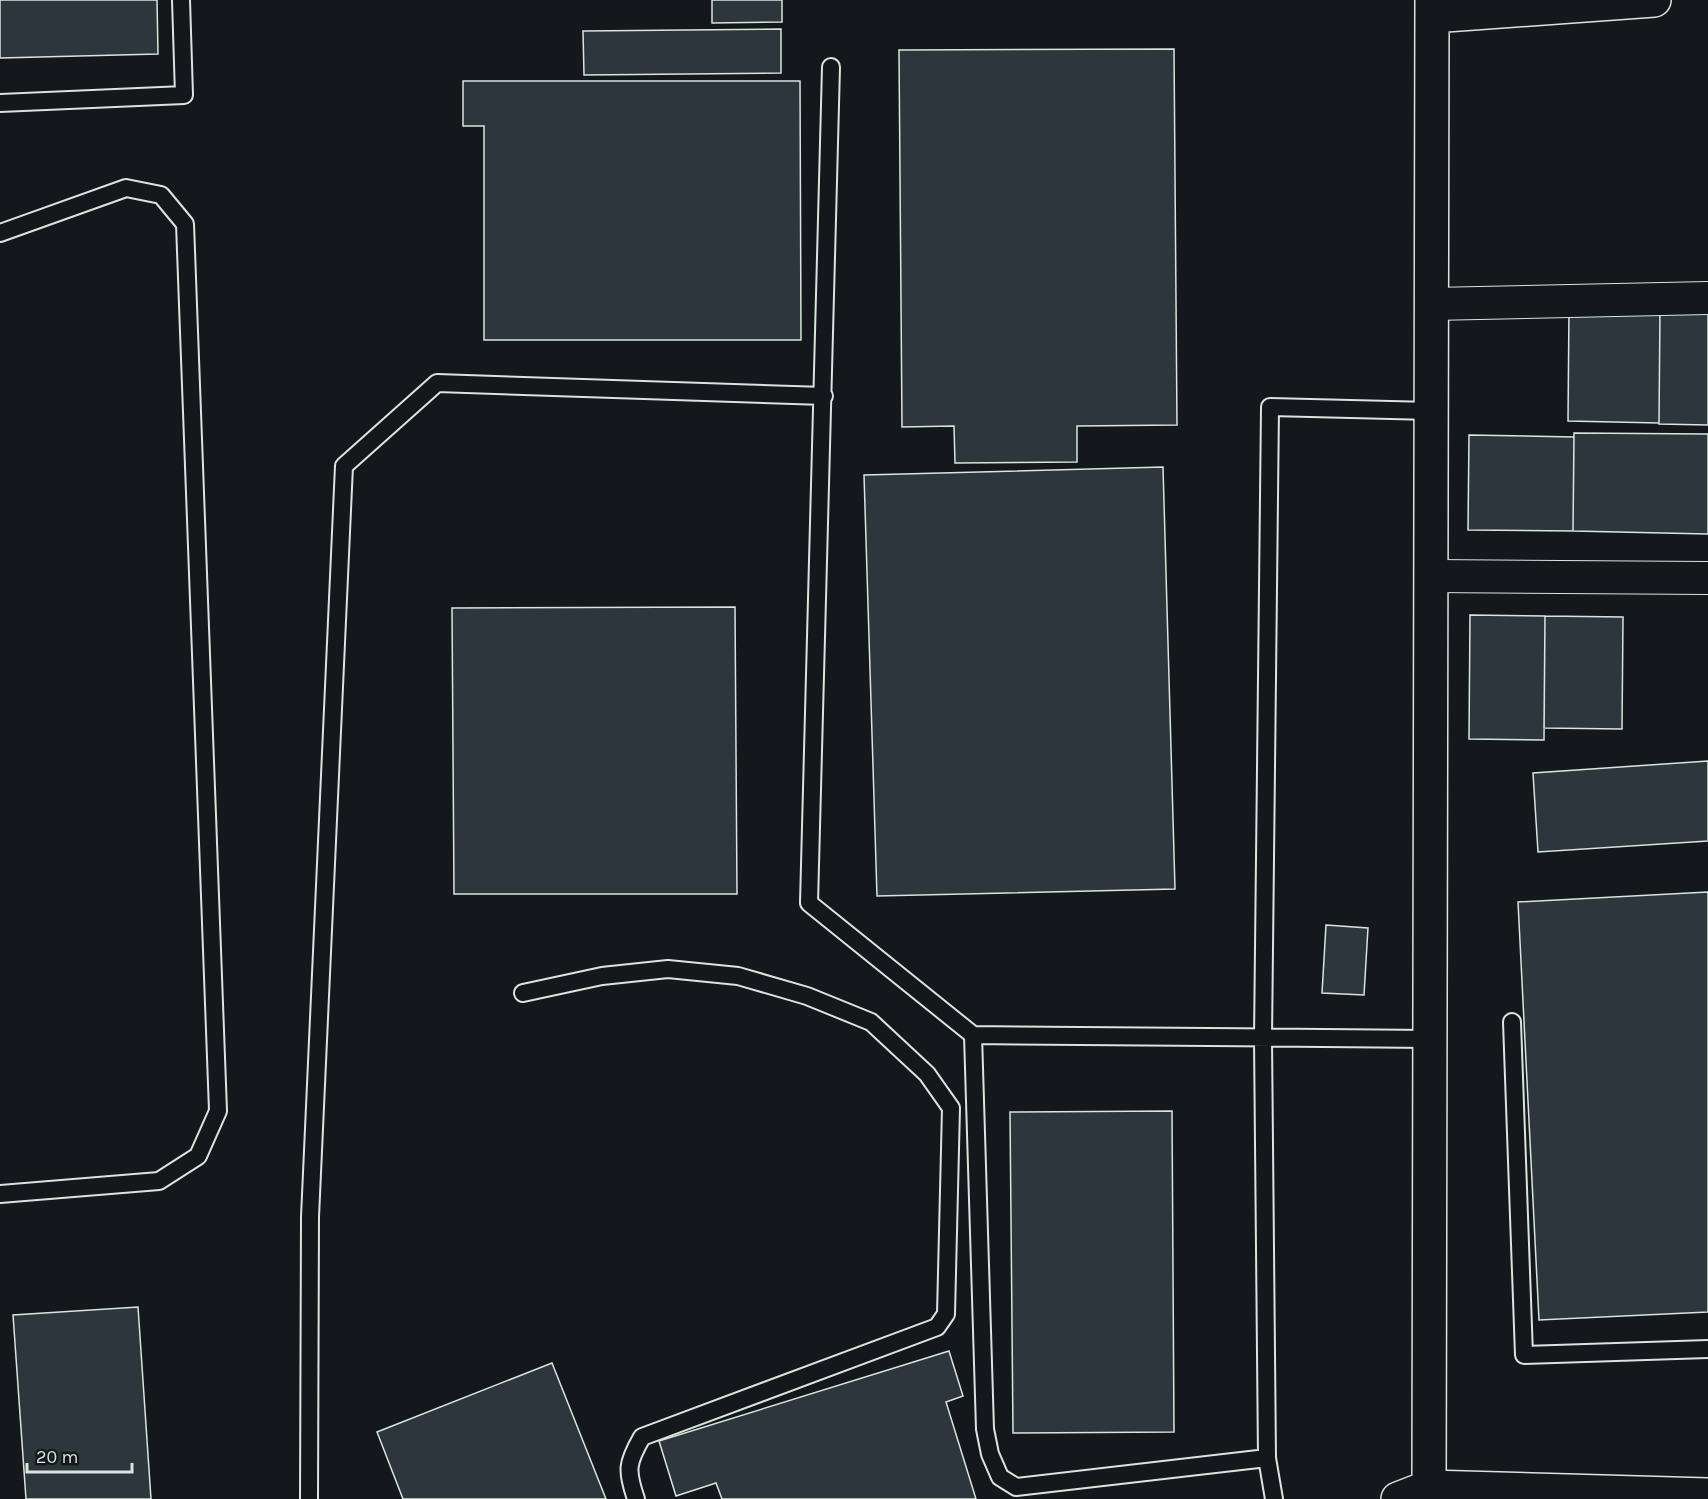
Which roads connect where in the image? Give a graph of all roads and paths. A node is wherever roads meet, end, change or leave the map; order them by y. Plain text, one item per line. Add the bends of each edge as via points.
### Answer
1 (182, 0) edge
2 (1654, 0) edge
3 (1432, 8) edge
4 (831, 67) dead end
5 (0, 103) edge
6 (0, 233) edge
7 (1708, 298) edge
8 (1432, 304) junction
9 (824, 396) junction
10 (1431, 411) junction
11 (1431, 576) junction
12 (1708, 578) edge
13 (523, 993) dead end
14 (1512, 1022) dead end
15 (973, 1035) junction
16 (1263, 1039) junction
17 (1430, 1039) junction
18 (0, 1194) edge
19 (1708, 1349) edge
20 (1267, 1458) junction
21 (1429, 1493) edge
22 (1708, 1495) edge
23 (309, 1499) edge
24 (636, 1499) edge
25 (1274, 1499) edge
26 (1398, 1499) edge

1 - 5 lane via 184,95
2 - 3 street
3 - 8 street
4 - 9 lane
6 - 18 lane via 126,188 161,195 184,224 218,1111 198,1156 159,1181
7 - 8 street
8 - 10 street
9 - 15 lane via 809,903
9 - 23 lane via 437,383 344,465 310,1217
10 - 11 street
10 - 16 lane via 1270,407
11 - 12 street
11 - 17 street
13 - 24 lane via 602,976 668,969 738,976 807,996 871,1022 927,1074 951,1108 946,1314 937,1327 642,1437 630,1458 630,1480
14 - 19 lane via 1524,1355
15 - 16 lane
15 - 20 lane via 985,1429 1000,1477 1016,1487
16 - 17 lane
16 - 20 lane
17 - 21 street
20 - 25 lane
21 - 22 street
21 - 26 street

